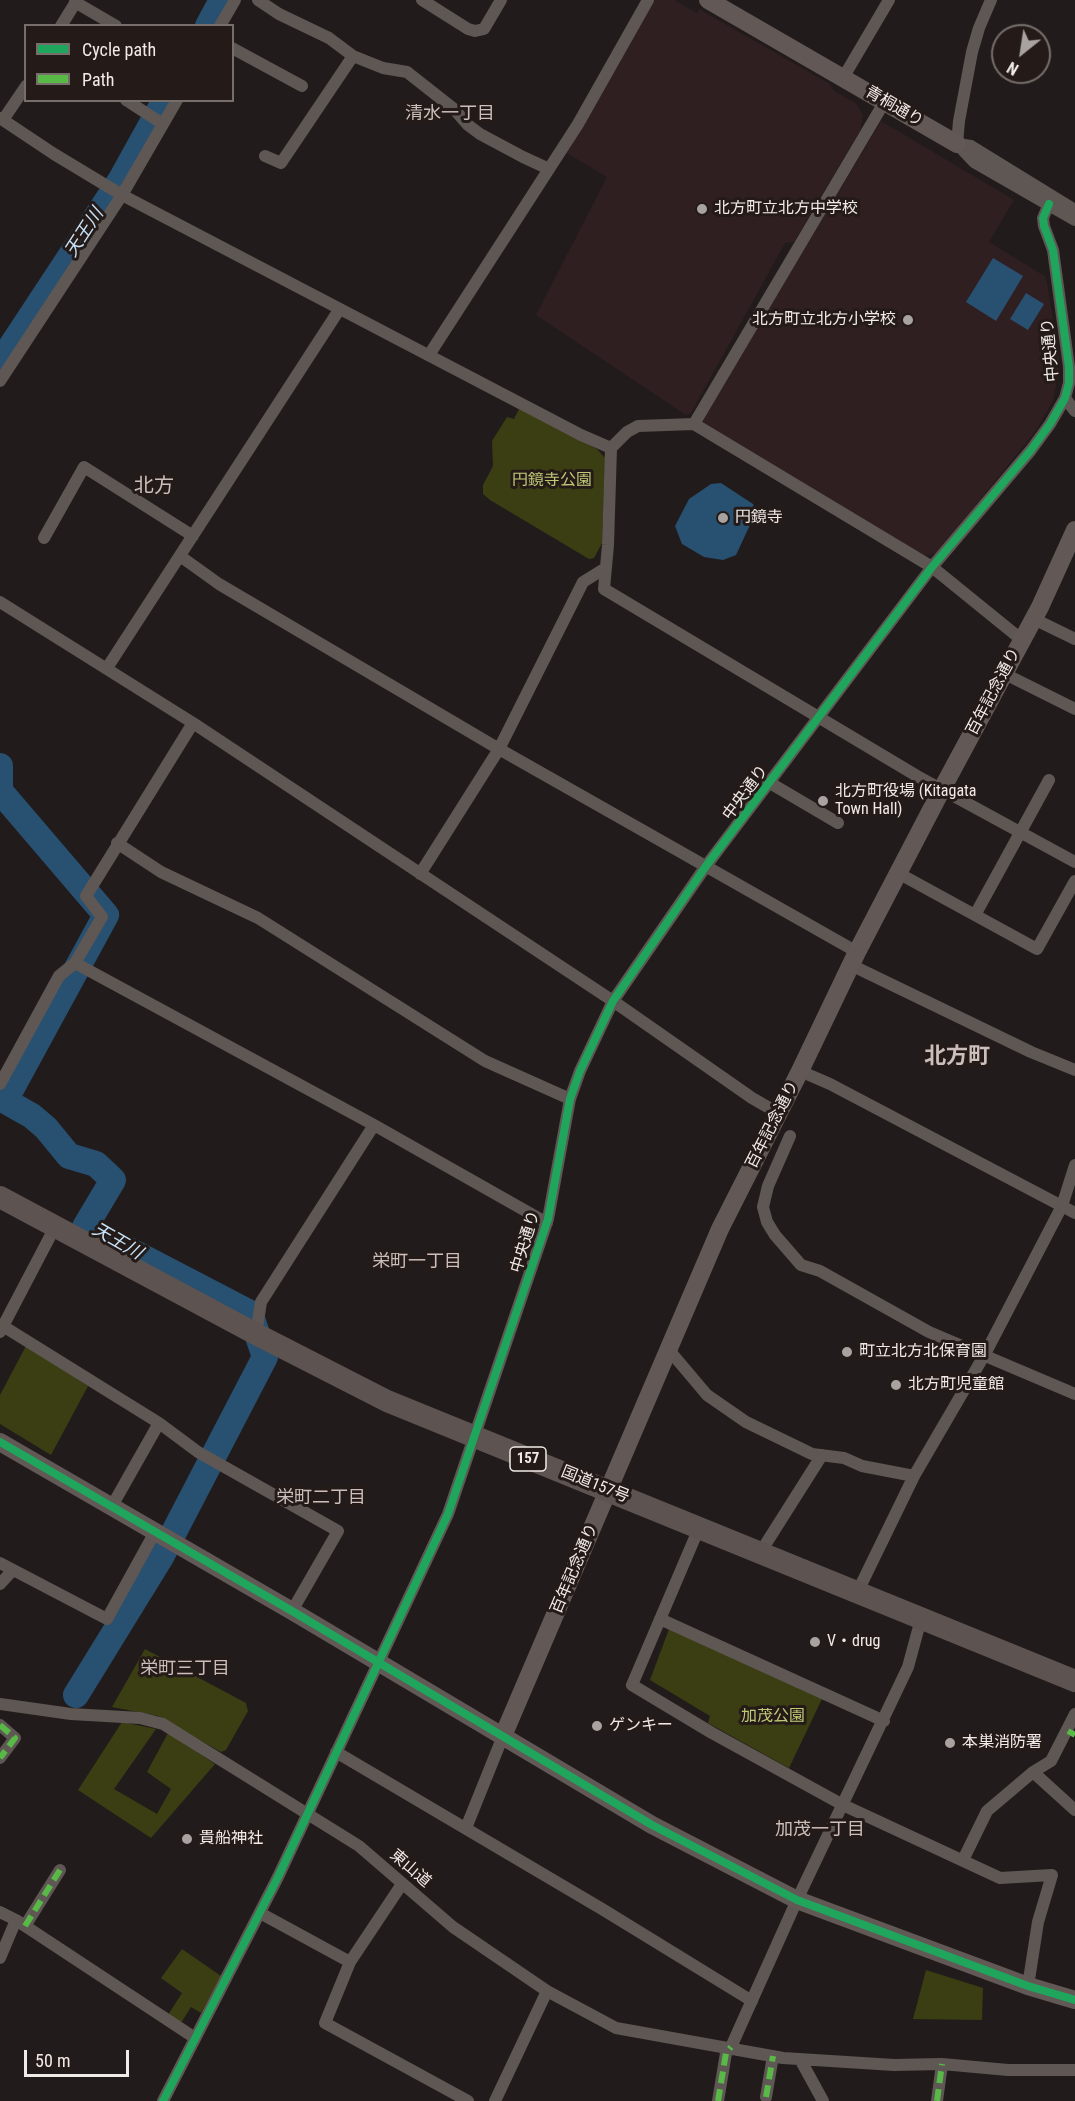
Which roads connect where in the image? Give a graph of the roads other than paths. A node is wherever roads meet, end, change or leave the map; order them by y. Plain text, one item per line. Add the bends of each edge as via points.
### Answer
1 (235, 0) edge
2 (258, 0) edge
3 (422, 0) edge
4 (501, 0) edge
5 (648, 0) edge
6 (708, 0) edge
7 (889, 0) edge
8 (991, 0) edge
9 (76, 1) edge
10 (62, 24) edge
11 (113, 24) edge
12 (221, 24) edge
13 (234, 49) edge
14 (353, 56) junction
15 (843, 78) junction
16 (302, 86) dead end
17 (24, 89) edge
18 (885, 101) junction
19 (129, 102) edge
20 (176, 102) edge
21 (1, 119) edge
22 (163, 124) junction
23 (957, 144) junction
24 (265, 156) dead end
25 (549, 168) junction
26 (122, 195) junction
27 (1049, 204) junction
28 (1075, 210) edge
29 (1075, 220) edge
30 (339, 310) junction
31 (429, 355) junction
32 (0, 381) edge
33 (1065, 398) junction
34 (1075, 411) edge
35 (693, 424) junction
36 (611, 448) junction
37 (1075, 530) edge
38 (193, 536) junction
39 (44, 538) dead end
40 (180, 556) junction
41 (932, 567) junction
42 (604, 568) junction
43 (0, 602) edge
44 (1034, 619) junction
45 (1075, 639) edge
46 (1022, 640) junction
47 (107, 668) junction
48 (1003, 674) junction
49 (1075, 709) edge
50 (819, 717) junction
51 (193, 723) junction
52 (499, 749) junction
53 (1049, 780) dead end
54 (770, 783) junction
55 (942, 789) junction
56 (838, 823) dead end
57 (1021, 832) junction
58 (117, 843) junction
59 (1075, 862) edge
60 (706, 866) junction
61 (898, 873) junction
62 (420, 874) junction
63 (1075, 881) edge
64 (975, 915) junction
65 (854, 958) junction
66 (75, 963) junction
67 (614, 1000) junction
68 (1075, 1070) edge
69 (801, 1071) junction
70 (0, 1084) edge
71 (570, 1099) junction
72 (778, 1113) junction
73 (374, 1125) junction
74 (790, 1136) dead end
75 (1075, 1165) edge
76 (0, 1197) edge
77 (1062, 1206) junction
78 (1075, 1212) edge
79 (547, 1223) junction
80 (56, 1227) junction
81 (2, 1329) edge
82 (256, 1334) junction
83 (669, 1350) junction
84 (985, 1354) junction
85 (1075, 1394) edge
86 (159, 1423) junction
87 (475, 1438) junction
88 (0, 1442) edge
89 (822, 1455) junction
90 (914, 1476) junction
91 (609, 1490) junction
92 (112, 1506) junction
93 (699, 1528) junction
94 (155, 1532) junction
95 (760, 1553) junction
96 (0, 1563) edge
97 (12, 1571) junction
98 (0, 1584) edge
99 (857, 1593) junction
100 (292, 1611) junction
101 (660, 1619) junction
102 (921, 1619) junction
103 (378, 1663) junction
104 (1075, 1681) edge
105 (0, 1704) edge
106 (1075, 1714) edge
107 (884, 1721) junction
108 (0, 1725) edge
109 (1072, 1733) edge
110 (503, 1736) junction
111 (336, 1752) junction
112 (0, 1758) edge
113 (1033, 1773) junction
114 (843, 1805) junction
115 (1075, 1810) edge
116 (308, 1813) junction
117 (466, 1828) junction
118 (963, 1860) junction
119 (60, 1870) dead end
120 (402, 1884) junction
121 (797, 1900) junction
122 (0, 1912) edge
123 (260, 1913) junction
124 (20, 1923) junction
125 (0, 1958) edge
126 (350, 1962) junction
127 (1029, 1986) junction
128 (547, 1991) junction
129 (1075, 2000) edge
130 (752, 2001) junction
131 (195, 2038) junction
132 (731, 2047) junction
133 (773, 2056) junction
134 (800, 2059) junction
135 (942, 2064) junction
136 (1075, 2070) edge
137 (766, 2097) dead end
138 (163, 2101) edge
139 (468, 2101) edge
140 (495, 2101) edge
141 (718, 2101) edge
142 (823, 2101) edge
143 (937, 2101) edge

1 - 12 street
2 - 14 street via 329,38
3 - 4 street via 475,31 484,29
5 - 25 street
6 - 15 street, 青桐通り
7 - 15 street
8 - 23 street via 972,52
9 - 10 street
9 - 11 street
13 - 16 street
14 - 24 street via 281,163
14 - 25 street via 407,72 480,135
15 - 18 street, 青桐通り
17 - 21 street
18 - 23 street, 青桐通り
18 - 35 street
19 - 22 street
20 - 22 street
21 - 26 street
22 - 26 street
23 - 27 street, 青桐通り via 974,162
23 - 28 street via 971,146
25 - 31 street
26 - 30 street
26 - 32 street
27 - 29 street, 青桐通り
27 - 33 street, 中央通り via 1044,226 1053,250 1070,367
30 - 31 street
30 - 38 street
31 - 36 street
33 - 34 street
33 - 41 street, 中央通り via 1031,450
35 - 36 street via 638,426
35 - 41 street
36 - 42 street
37 - 44 street, 百年記念通り
38 - 39 street via 84,467
38 - 40 street
40 - 47 street
40 - 52 street via 219,584
41 - 46 street
41 - 50 street, 中央通り
42 - 50 street via 604,589 613,596
42 - 52 street via 583,582
43 - 47 street
44 - 45 street
44 - 46 street, 百年記念通り
46 - 48 street, 百年記念通り
47 - 51 street
48 - 49 street
48 - 55 street, 百年記念通り
50 - 54 street, 中央通り
50 - 55 street
51 - 58 street
51 - 62 street
52 - 60 street
52 - 62 street
53 - 57 street
54 - 56 street
54 - 60 street, 中央通り
55 - 57 street
55 - 61 street, 百年記念通り
57 - 59 street
57 - 64 street
58 - 66 street via 86,896 102,917
58 - 71 street via 161,872 258,918 485,1061
60 - 65 street
60 - 67 street, 中央通り
61 - 64 street
61 - 65 street, 百年記念通り
62 - 67 street
63 - 64 street via 1037,949
65 - 68 street via 1031,1052
65 - 69 street, 百年記念通り
66 - 70 street via 58,976
66 - 73 street
67 - 71 street, 中央通り
67 - 72 street
69 - 72 street, 百年記念通り
69 - 77 street
71 - 79 street, 中央通り
72 - 83 street, 百年記念通り via 720,1229
73 - 79 street
73 - 82 street via 261,1302
74 - 84 street via 763,1207 767,1222 801,1265 820,1271 929,1332
75 - 77 street
76 - 80 highway, 国道157号 / 157
77 - 78 street
77 - 84 street
79 - 87 street, 中央通り
80 - 81 street
80 - 82 highway, 国道157号 / 157
81 - 86 street
82 - 87 highway, 国道157号 / 157 via 387,1401
83 - 89 street via 707,1395 746,1422 812,1454
83 - 91 street, 百年記念通り
84 - 85 street
84 - 90 street
86 - 92 street
86 - 100 street via 198,1452 338,1531
87 - 91 highway, 国道157号 / 157
87 - 103 street, 中央通り via 448,1514
88 - 92 street
89 - 90 street
89 - 95 street
90 - 99 street
91 - 93 highway, 国道157号 / 157
91 - 110 street, 百年記念通り
92 - 94 street
93 - 95 highway, 国道157号 / 157
93 - 101 street
94 - 97 street via 107,1619
94 - 100 street
95 - 99 highway, 国道157号 / 157
96 - 97 street
97 - 98 street
99 - 102 highway, 国道157号 / 157
100 - 103 street
101 - 107 street
101 - 114 street via 632,1685
102 - 104 highway, 国道157号 / 157
102 - 107 street via 908,1667
103 - 110 street
103 - 111 street, 中央通り
105 - 116 street, 東山道 via 140,1718 163,1724
106 - 109 street
107 - 114 street
108 - 112 street via 15,1738
109 - 113 street via 1052,1761
110 - 117 street
110 - 121 street via 652,1825
111 - 116 street, 中央通り
111 - 117 street
113 - 115 street
113 - 118 street via 987,1811
114 - 118 street
114 - 121 street
116 - 120 street, 東山道 via 359,1845
116 - 123 street, 中央通り
117 - 130 street
118 - 127 street via 1000,1878 1052,1875 1038,1922
119 - 124 street
120 - 126 street
120 - 128 street, 東山道 via 453,1928
121 - 127 street
121 - 130 street
122 - 124 street
123 - 126 street
123 - 131 street, 中央通り
124 - 125 street
124 - 131 street
126 - 139 street via 325,2023
127 - 129 street
128 - 132 street, 東山道 via 616,2028
128 - 140 street
130 - 132 street
131 - 138 street, 中央通り
132 - 133 street, 東山道
132 - 141 street via 726,2053
133 - 134 street, 東山道
133 - 137 street
134 - 135 street, 東山道
134 - 142 street
135 - 136 street, 東山道 via 1008,2070
135 - 143 street

